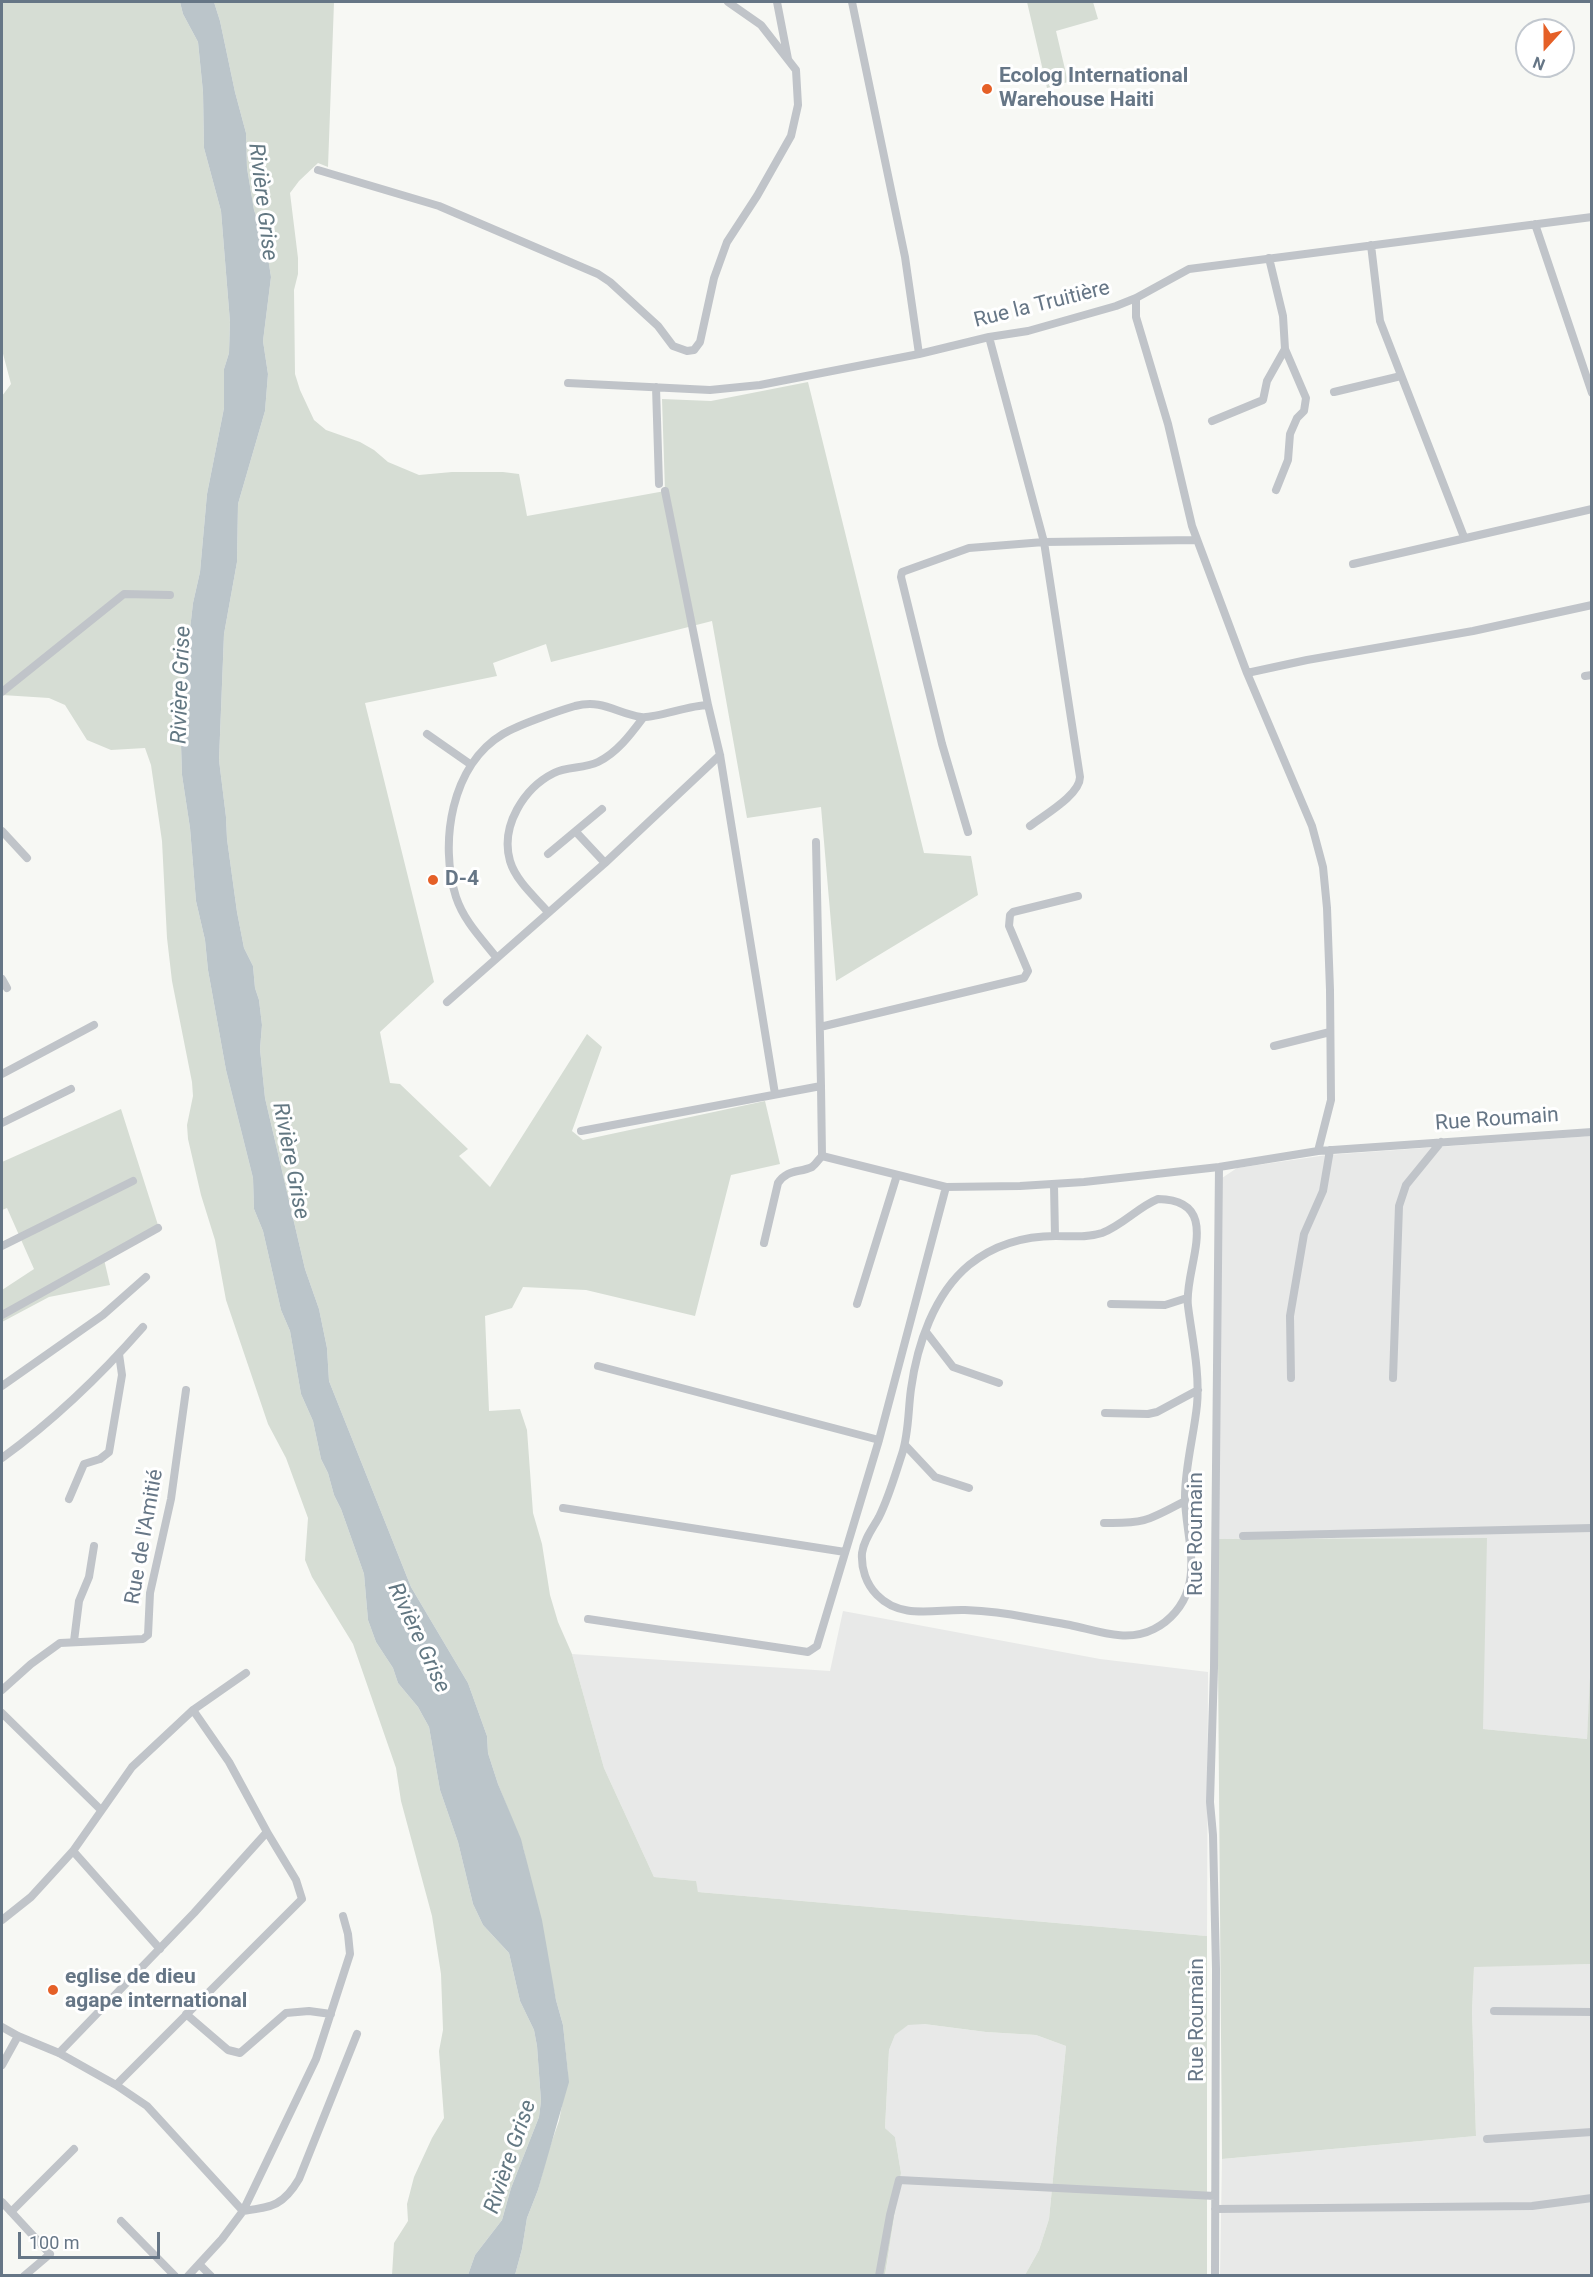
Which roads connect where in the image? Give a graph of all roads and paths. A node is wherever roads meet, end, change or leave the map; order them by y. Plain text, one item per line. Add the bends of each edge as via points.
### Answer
1 (728, 2) edge
2 (777, 2) edge
3 (852, 2) edge
4 (788, 60) junction
5 (318, 170) dead end
6 (1592, 217) edge
7 (1535, 224) junction
8 (1371, 245) junction
9 (1269, 258) junction
10 (1136, 298) junction
11 (989, 337) junction
12 (1285, 350) junction
13 (919, 354) junction
14 (1401, 376) junction
15 (568, 383) dead end
16 (656, 387) junction
17 (1335, 392) dead end
18 (1592, 393) edge
19 (1212, 422) dead end
20 (659, 484) dead end
21 (1276, 490) dead end
22 (665, 491) dead end
23 (1592, 509) edge
24 (1464, 537) junction
25 (1197, 540) junction
26 (1044, 542) junction
27 (1353, 564) dead end
28 (170, 595) dead end
29 (1592, 605) edge
30 (1247, 673) junction
31 (2, 692) edge
32 (708, 705) junction
33 (643, 718) junction
34 (427, 734) dead end
35 (720, 755) junction
36 (470, 764) junction
37 (602, 809) dead end
38 (1030, 826) dead end
39 (2, 831) edge
40 (576, 832) junction
41 (968, 832) dead end
42 (816, 842) dead end
43 (548, 854) dead end
44 (27, 858) dead end
45 (605, 863) junction
46 (1077, 896) dead end
47 (548, 912) junction
48 (496, 957) junction
49 (2, 979) edge
50 (7, 988) dead end
51 (447, 1002) dead end
52 (94, 1025) dead end
53 (820, 1027) junction
54 (1330, 1032) junction
55 (1274, 1046) dead end
56 (2, 1074) edge
57 (821, 1086) junction
58 (71, 1089) dead end
59 (775, 1094) junction
60 (2, 1124) edge
61 (580, 1131) dead end
62 (1592, 1132) edge
63 (1441, 1142) junction
64 (1330, 1150) junction
65 (1318, 1151) junction
66 (822, 1156) junction
67 (1219, 1167) junction
68 (897, 1175) junction
69 (133, 1181) dead end
70 (1054, 1185) junction
71 (946, 1187) junction
72 (158, 1228) dead end
73 (1055, 1236) junction
74 (764, 1244) dead end
75 (2, 1246) edge
76 (146, 1277) dead end
77 (1187, 1298) junction
78 (857, 1304) dead end
79 (1112, 1304) dead end
80 (2, 1315) edge
81 (143, 1327) dead end
82 (926, 1332) junction
83 (119, 1354) junction
84 (598, 1366) dead end
85 (1291, 1378) dead end
86 (1393, 1378) dead end
87 (999, 1383) dead end
88 (2, 1386) edge
89 (186, 1390) dead end
90 (1198, 1390) junction
91 (1105, 1413) dead end
92 (879, 1440) junction
93 (905, 1445) junction
94 (2, 1458) edge
95 (969, 1488) dead end
96 (69, 1499) dead end
97 (1185, 1501) junction
98 (563, 1508) dead end
99 (1104, 1522) dead end
100 (1592, 1528) edge
101 (1243, 1536) dead end
102 (94, 1546) dead end
103 (845, 1551) junction
104 (588, 1619) dead end
105 (74, 1641) junction
106 (246, 1673) dead end
107 (2, 1690) edge
108 (193, 1710) junction
109 (2, 1713) edge
110 (100, 1809) junction
111 (267, 1832) junction
112 (73, 1851) junction
113 (342, 1916) dead end
114 (2, 1920) edge
115 (160, 1949) junction
116 (1494, 2012) dead end
117 (1592, 2012) edge
118 (186, 2014) junction
119 (331, 2014) junction
120 (2, 2026) edge
121 (357, 2034) dead end
122 (18, 2036) junction
123 (59, 2053) junction
124 (2, 2064) edge
125 (116, 2085) junction
126 (1592, 2132) edge
127 (1487, 2139) dead end
128 (74, 2149) dead end
129 (1215, 2196) junction
130 (1592, 2198) edge
131 (2, 2202) edge
132 (1215, 2209) junction
133 (243, 2211) junction
134 (11, 2212) junction
135 (121, 2221) dead end
136 (199, 2264) junction
137 (24, 2276) edge
138 (175, 2276) edge
139 (188, 2276) edge
140 (211, 2276) edge
141 (879, 2276) edge
142 (1215, 2276) edge

1 - 4 street via 761,25
2 - 4 street
3 - 13 street via 905,257
4 - 5 street via 796,69 798,105 791,136 727,242 714,278 700,342 694,350 674,346 658,326 598,274 439,206
6 - 7 street, Rue la Truitière
7 - 8 street, Rue la Truitière
7 - 18 street
8 - 9 street, Rue la Truitière
8 - 14 street via 1380,321
9 - 10 street, Rue la Truitière via 1189,269
9 - 12 street via 1283,316
10 - 11 street, Rue la Truitière via 1028,331
10 - 25 street via 1136,317
11 - 13 street, Rue la Truitière
11 - 26 street
12 - 19 street via 1267,381 1263,400
12 - 21 street via 1306,398 1304,411 1290,434 1288,460
13 - 16 street, Rue la Truitière via 760,385 710,390
14 - 17 street
14 - 24 street
15 - 16 street, Rue la Truitière
16 - 20 street
22 - 32 street
23 - 24 street
24 - 27 street
25 - 26 street
25 - 30 street
26 - 38 street via 1080,784
26 - 41 street via 969,548 905,570 901,577
28 - 31 street via 124,594
29 - 30 street
30 - 54 street via 1312,826 1323,867
32 - 33 street
32 - 35 street
33 - 36 street via 603,704 575,707 504,734
33 - 47 street via 628,738 600,762 556,772 532,787 520,802 509,839 510,860 519,879
34 - 36 street
35 - 45 street
35 - 59 street
36 - 48 street via 452,817 451,879 469,924
37 - 40 street
39 - 44 street
40 - 43 street
40 - 45 street
42 - 53 street
45 - 47 street
46 - 53 street via 1010,915 1009,926 1028,971 1024,978
47 - 48 street
48 - 51 street
49 - 50 street
52 - 56 street
53 - 57 street
54 - 55 street
54 - 65 street via 1331,1100
57 - 59 street
57 - 66 street
58 - 60 street
59 - 61 street
62 - 63 street, Rue Roumain
63 - 64 street, Rue Roumain
63 - 86 street via 1406,1185 1401,1199
64 - 65 street, Rue Roumain
64 - 85 street via 1323,1191 1304,1234 1290,1316
65 - 67 street, Rue Roumain
66 - 68 street
66 - 74 street via 811,1167 793,1171 778,1183
67 - 70 street
67 - 129 street, Rue Roumain via 1210,1802 1216,1957
68 - 71 street
68 - 78 street
69 - 75 street
70 - 71 street
70 - 73 street
71 - 92 street
72 - 80 street
73 - 77 street via 1100,1233 1158,1199 1172,1199 1185,1205 1198,1230
73 - 82 street via 1012,1241 970,1265 946,1291
76 - 88 street via 103,1315
77 - 79 street via 1164,1305
77 - 90 street
81 - 83 street
82 - 87 street via 953,1367
82 - 93 street via 911,1386
83 - 94 street
83 - 96 street via 122,1375 109,1452 84,1464
84 - 92 street
89 - 105 street, Rue de l'Amitié via 171,1499 150,1593 148,1635 142,1639
90 - 91 street via 1157,1412
90 - 97 street
92 - 103 street
93 - 95 street via 935,1478
93 - 97 street via 885,1502 863,1547 862,1560 864,1575 878,1597 905,1611 968,1610 1012,1615 1110,1635 1127,1636 1155,1629 1180,1606 1191,1575
97 - 99 street via 1140,1523
98 - 103 street
100 - 101 street
102 - 105 street via 89,1577 79,1601
103 - 104 street via 817,1646 808,1652
105 - 107 street, Rue de l'Amitié via 55,1645
106 - 108 street
108 - 110 street via 132,1767
108 - 111 street via 229,1762
109 - 110 street
110 - 112 street
111 - 115 street
111 - 118 street via 296,1880 302,1899
112 - 114 street via 31,1897
112 - 115 street
113 - 119 street via 350,1954
115 - 123 street
116 - 117 street
118 - 119 street via 228,2050 240,2053 286,2013
118 - 125 street
119 - 133 street via 316,2059
120 - 122 street
121 - 133 street via 292,2191 276,2204
122 - 123 street
122 - 124 street
123 - 125 street
125 - 133 street via 147,2106
126 - 127 street
128 - 134 street
129 - 132 street, Rue Roumain
129 - 141 street via 899,2180
130 - 132 street via 1532,2206
131 - 134 street
132 - 142 street, Rue Roumain
133 - 136 street
134 - 137 street via 50,2254
135 - 138 street
136 - 139 street
136 - 140 street

